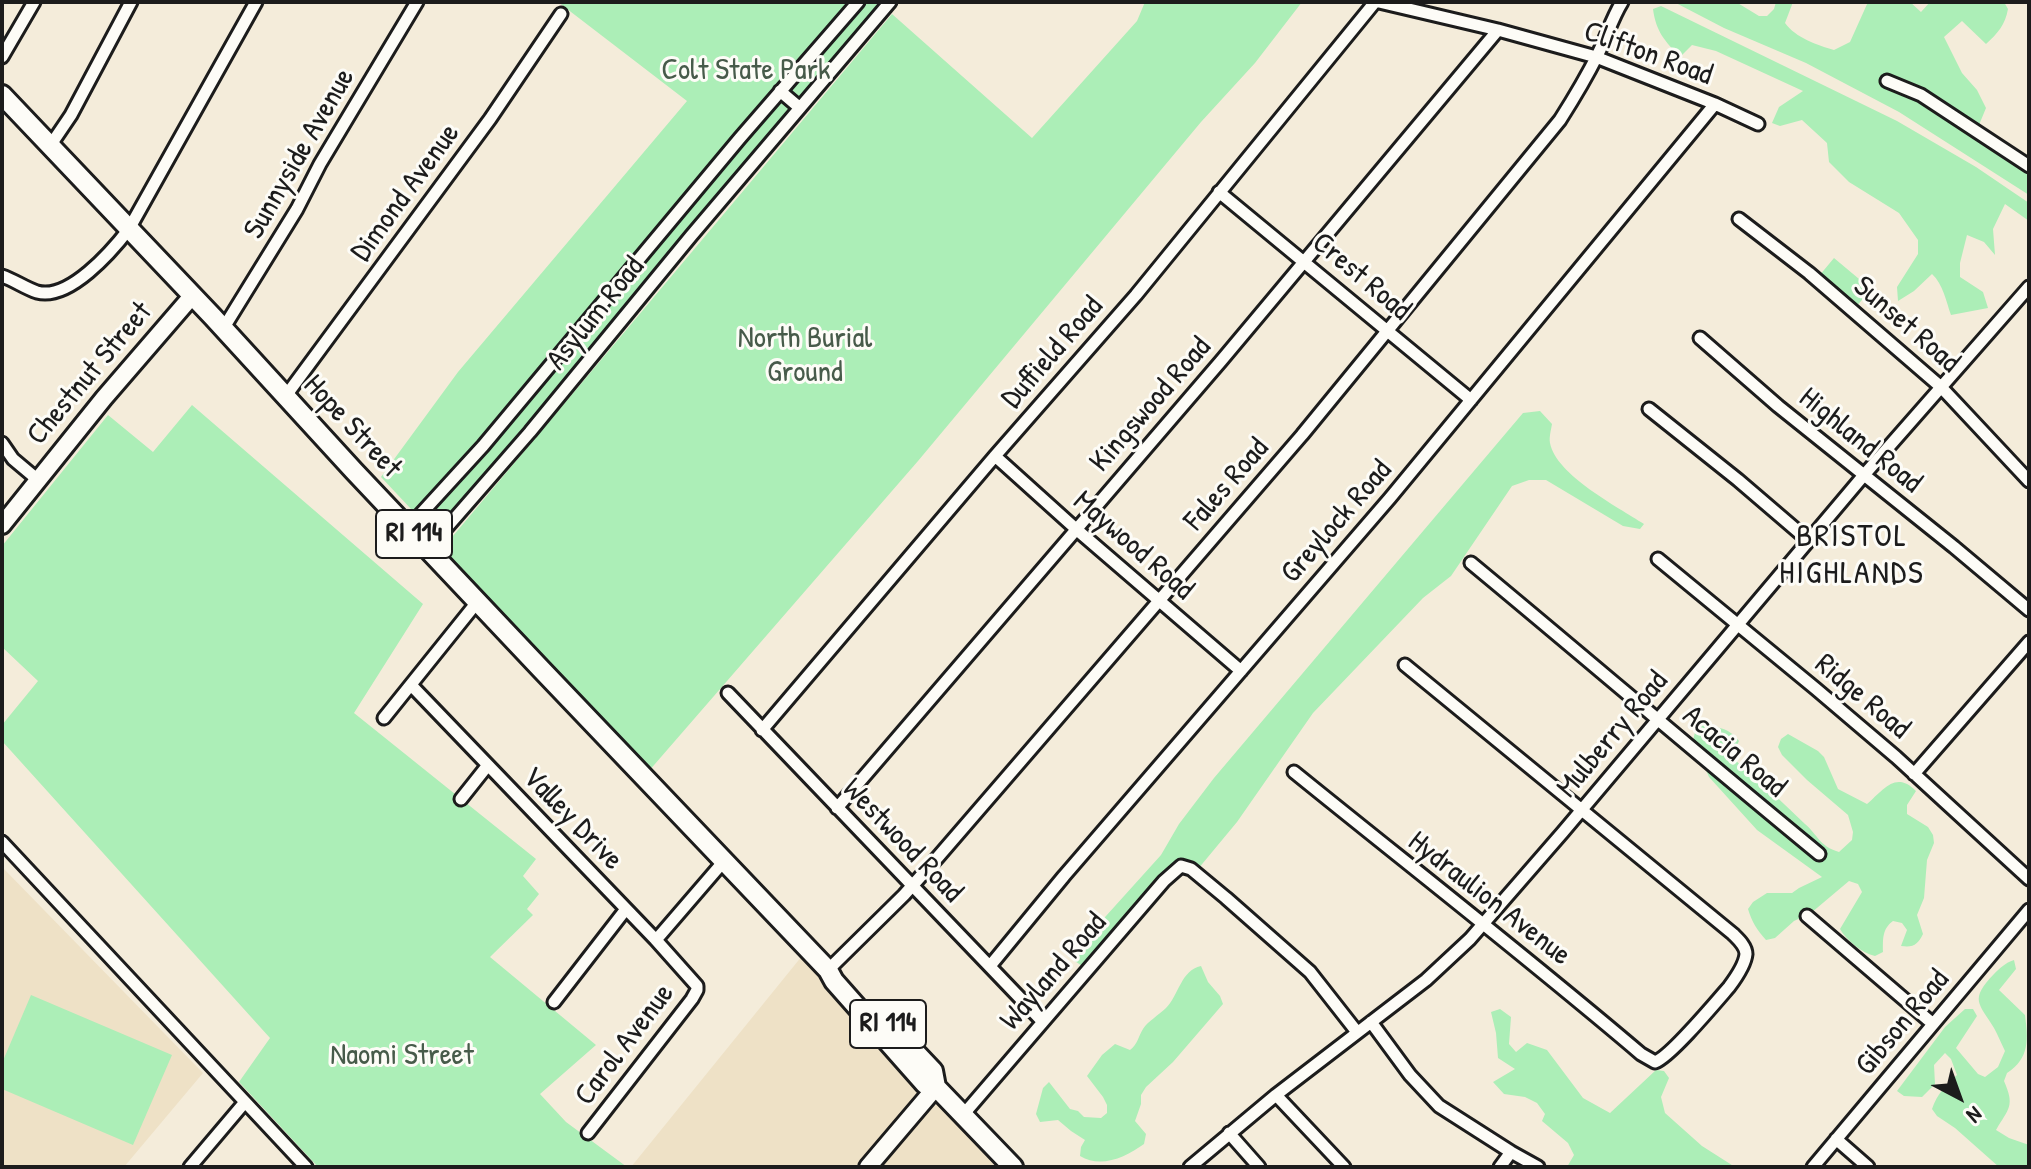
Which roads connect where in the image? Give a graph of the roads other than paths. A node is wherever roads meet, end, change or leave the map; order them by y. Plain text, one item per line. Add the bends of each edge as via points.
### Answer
1 (34, 2) edge
2 (131, 2) edge
3 (256, 2) edge
4 (417, 2) edge
5 (858, 2) edge
6 (890, 2) edge
7 (1377, 2) edge
8 (1622, 2) edge
9 (561, 14) dead end
10 (1498, 30) junction
11 (2, 57) edge
12 (1596, 57) junction
13 (1887, 81) dead end
14 (780, 91) junction
15 (2, 95) edge
16 (1715, 104) junction
17 (800, 108) junction
18 (1758, 124) dead end
19 (50, 146) junction
20 (2029, 166) edge
21 (1219, 192) junction
22 (1739, 219) dead end
23 (129, 229) junction
24 (1305, 261) junction
25 (2, 276) edge
26 (2029, 287) edge
27 (192, 296) junction
28 (223, 329) junction
29 (1388, 331) junction
30 (1700, 338) dead end
31 (1941, 387) junction
32 (285, 397) junction
33 (1471, 400) junction
34 (1649, 409) dead end
35 (2, 443) edge
36 (995, 456) junction
37 (1864, 475) junction
38 (38, 480) junction
39 (2029, 481) edge
40 (2, 525) edge
41 (408, 528) junction
42 (1076, 529) junction
43 (1808, 540) junction
44 (428, 549) junction
45 (1658, 559) dead end
46 (1471, 563) dead end
47 (478, 601) junction
48 (1159, 601) junction
49 (2029, 610) edge
50 (1737, 625) junction
51 (2029, 642) edge
52 (1405, 665) dead end
53 (1241, 671) junction
54 (412, 686) junction
55 (728, 693) dead end
56 (384, 718) dead end
57 (1658, 719) junction
58 (762, 730) junction
59 (488, 765) junction
60 (1294, 772) dead end
61 (1914, 774) junction
62 (461, 799) dead end
63 (837, 808) junction
64 (1582, 810) junction
65 (2, 842) edge
66 (1819, 854) dead end
67 (724, 861) junction
68 (2029, 879) edge
69 (912, 885) junction
70 (626, 909) junction
71 (2029, 910) edge
72 (1807, 916) dead end
73 (1484, 924) junction
74 (656, 940) junction
75 (990, 966) junction
76 (828, 970) junction
77 (697, 986) joint
78 (554, 1002) dead end
79 (1042, 1021) junction
80 (1371, 1022) junction
81 (1933, 1024) junction
82 (1357, 1032) junction
83 (936, 1087) junction
84 (1276, 1095) junction
85 (245, 1102) junction
86 (963, 1115) junction
87 (588, 1133) dead end
88 (1229, 1133) junction
89 (1836, 1139) junction
90 (1511, 1152) junction
91 (190, 1167) edge
92 (306, 1167) edge
93 (868, 1167) edge
94 (1013, 1167) edge
95 (1190, 1167) edge
96 (1259, 1167) edge
97 (1344, 1167) edge
98 (1500, 1167) edge
99 (1538, 1167) edge
100 (1813, 1167) edge
101 (1868, 1167) edge

1 - 11 street
2 - 19 street
3 - 23 street
4 - 28 street, Sunnyside Avenue
5 - 14 street, Asylum Road
6 - 17 street, Asylum Road
7 - 10 street, Clifton Road
7 - 21 street, Duffield Road
8 - 12 street, Fales Road
9 - 32 street, Dimond Avenue
10 - 12 street, Clifton Road
10 - 24 street, Kingswood Road
12 - 16 street, Clifton Road
12 - 29 street, Fales Road via 1551,132
13 - 20 street via 1921,95
14 - 17 street
14 - 41 street, Asylum Road
15 - 19 main road, Hope Street / RI 114
16 - 18 street, Clifton Road
16 - 33 street, Greylock Road
17 - 44 street, Asylum Road
19 - 23 main road, Hope Street / RI 114
21 - 24 street, Crest Road
21 - 36 street, Duffield Road
22 - 31 street, Sunset Road
23 - 25 street via 114,249 60,290 40,293
23 - 27 main road, Hope Street / RI 114
24 - 29 street, Crest Road
24 - 42 street, Kingswood Road
26 - 31 street, Mulberry Road
27 - 28 main road, Hope Street / RI 114
27 - 38 street, Chestnut Street
28 - 32 main road, Hope Street / RI 114
29 - 33 street, Crest Road
29 - 48 street, Fales Road
30 - 37 street, Highland Road
31 - 37 street, Mulberry Road
31 - 39 street, Sunset Road
32 - 41 main road, Hope Street / RI 114
33 - 53 street, Greylock Road
34 - 43 street
35 - 38 street
36 - 42 street, Maywood Road
36 - 58 street, Duffield Road
37 - 43 street, Mulberry Road
37 - 49 street, Highland Road
38 - 40 street, Chestnut Street
41 - 44 main road, Hope Street / RI 114
42 - 48 street, Maywood Road
42 - 63 street, Kingswood Road
43 - 50 street, Mulberry Road
44 - 47 main road, Hope Street / RI 114
45 - 50 street, Ridge Road
46 - 57 street, Acacia Road
47 - 54 street
47 - 67 main road, Hope Street / RI 114
48 - 53 street, Maywood Road
48 - 69 street, Fales Road
50 - 57 street, Mulberry Road
50 - 61 street, Ridge Road
51 - 61 street
52 - 64 street
53 - 75 street, Greylock Road
54 - 56 street
54 - 59 street, Valley Drive
55 - 58 street, Westwood Road
57 - 64 street, Mulberry Road
57 - 66 street, Acacia Road
58 - 63 street, Westwood Road
59 - 62 street
59 - 70 street, Valley Drive
60 - 73 street, Hydraulion Avenue
61 - 68 street, Ridge Road
63 - 69 street, Westwood Road
64 - 73 street, Mulberry Road
64 - 73 street, Hydraulion Avenue via 1742,944 1746,953 1730,986 1655,1062
65 - 85 street
67 - 74 street
67 - 76 main road, Hope Street / RI 114
69 - 75 street, Westwood Road
69 - 76 street, Fales Road
70 - 74 street, Valley Drive
70 - 78 street
71 - 81 street, Gibson Road
72 - 81 street
73 - 80 street, Mulberry Road via 1449,961
74 - 77 street, Valley Drive
75 - 79 street, Westwood Road
76 - 83 main road, Hope Street / RI 114 via 840,974 933,1071
77 - 87 street, Carol Avenue
79 - 82 street, Wayland Road via 1164,881 1184,866 1310,972
79 - 86 street, Wayland Road
80 - 82 street, Mulberry Road
80 - 90 street via 1439,1106
81 - 89 street, Gibson Road
82 - 84 street, Mulberry Road
83 - 86 main road, Hope Street / RI 114
83 - 93 street
84 - 88 street, Mulberry Road
84 - 97 street
85 - 91 street
85 - 92 street
86 - 94 main road, Hope Street / RI 114
88 - 95 street, Mulberry Road
88 - 96 street
89 - 100 street, Gibson Road
89 - 101 street
90 - 98 street
90 - 99 street

